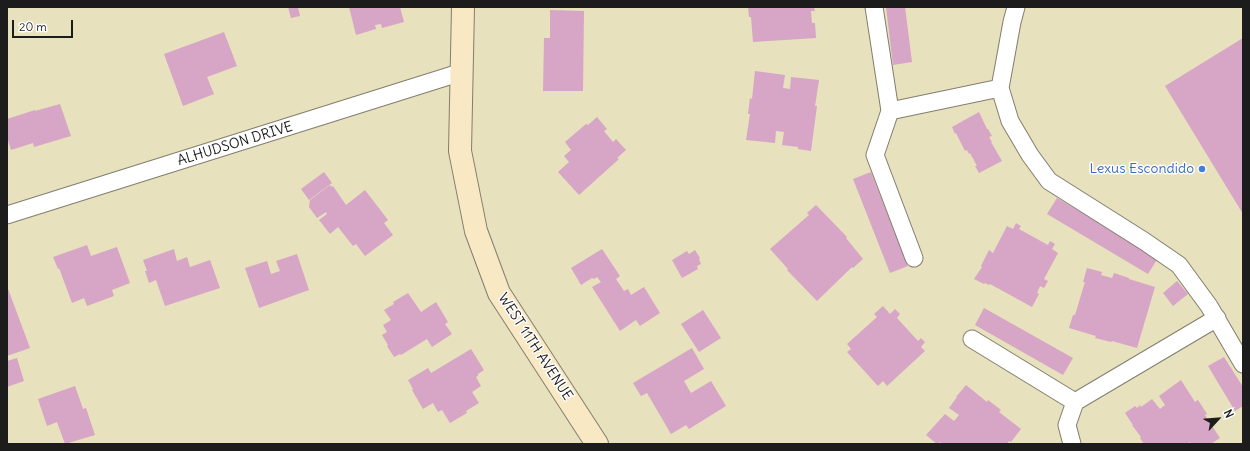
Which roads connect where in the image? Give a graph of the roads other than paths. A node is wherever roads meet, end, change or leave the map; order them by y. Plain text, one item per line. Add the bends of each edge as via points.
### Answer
1 (463, 7) edge
2 (874, 7) edge
3 (1016, 7) edge
4 (462, 72) junction
5 (1000, 88) junction
6 (890, 111) junction
7 (7, 215) edge
8 (914, 258) dead end
9 (1217, 318) junction
10 (972, 339) dead end
11 (1243, 364) edge
12 (1075, 402) junction
13 (598, 444) edge
14 (1072, 444) edge

1 - 4 street, WEST 11TH AVENUE
2 - 6 street
3 - 5 street
4 - 7 street, ALHUDSON DRIVE
4 - 13 street, WEST 11TH AVENUE via 460,151 476,231 499,293
5 - 6 street
5 - 9 street via 1010,122 1049,181 1180,265
6 - 8 street via 876,155
9 - 11 street
9 - 12 street
10 - 12 street
12 - 14 street via 1067,425

